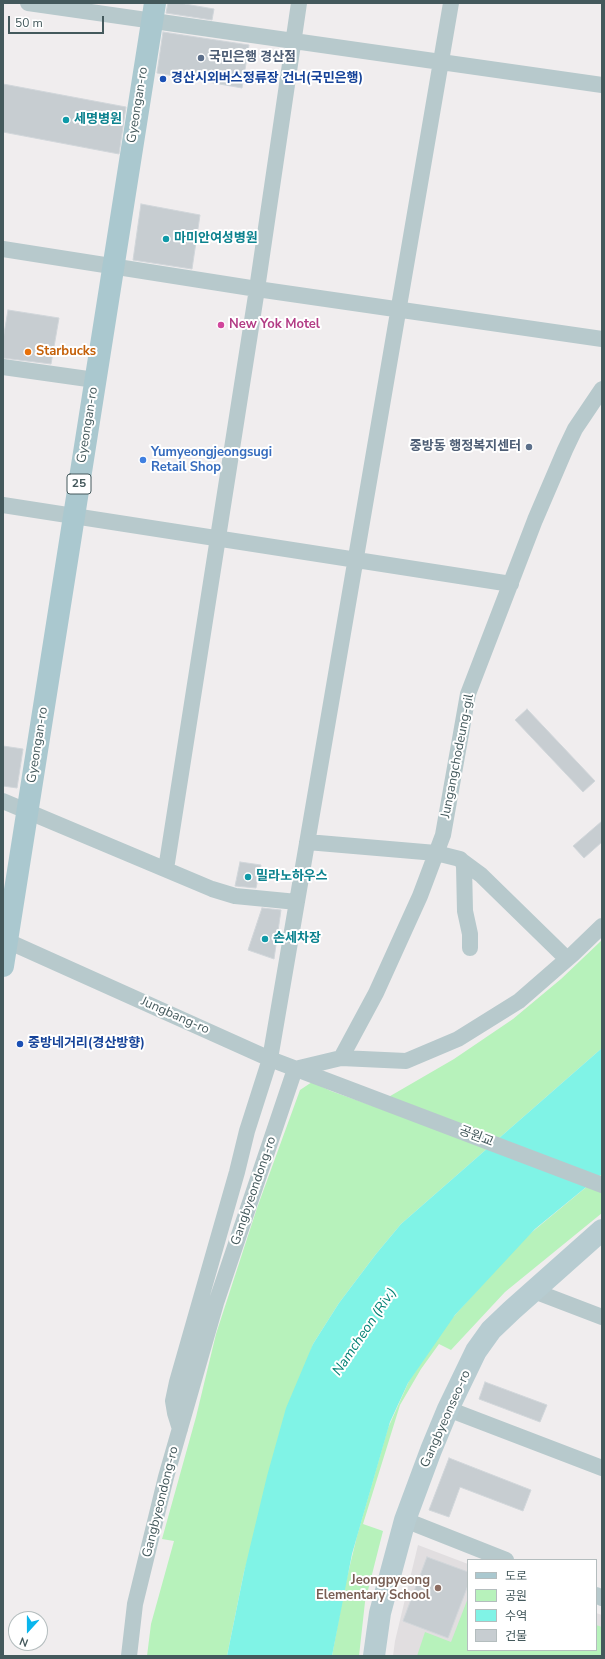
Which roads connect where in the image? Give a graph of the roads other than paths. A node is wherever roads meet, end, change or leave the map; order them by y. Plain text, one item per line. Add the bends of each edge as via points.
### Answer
1 (28, 3) edge
2 (299, 3) edge
3 (451, 3) edge
4 (153, 12) edge
5 (293, 41) junction
6 (441, 62) junction
7 (602, 85) edge
8 (3, 249) edge
9 (113, 266) junction
10 (257, 289) junction
11 (399, 310) junction
12 (602, 339) edge
13 (3, 367) edge
14 (95, 380) junction
15 (602, 389) edge
16 (3, 504) edge
17 (74, 516) junction
18 (217, 538) junction
19 (356, 560) junction
20 (511, 584) junction
21 (3, 801) edge
22 (28, 811) junction
23 (307, 842) junction
24 (436, 854) junction
25 (462, 861) junction
26 (166, 869) junction
27 (297, 902) junction
28 (602, 926) edge
29 (5, 940) edge
30 (470, 948) dead end
31 (567, 959) junction
32 (3, 966) edge
33 (341, 1058) junction
34 (270, 1059) junction
35 (295, 1069) junction
36 (349, 1089) joint
37 (602, 1185) edge
38 (602, 1230) edge
39 (534, 1290) junction
40 (602, 1316) edge
41 (448, 1409) junction
42 (180, 1429) junction
43 (602, 1468) edge
44 (405, 1520) junction
45 (503, 1559) edge
46 (129, 1656) edge
47 (374, 1656) edge

1 - 4 street
2 - 5 street
3 - 6 street
4 - 5 street
4 - 9 main road, Gyeongan-ro / 25
5 - 6 street
5 - 10 street
6 - 7 street
6 - 11 street
8 - 9 street
9 - 10 street
9 - 14 main road, Gyeongan-ro / 25
10 - 11 street
10 - 18 street
11 - 12 street
11 - 19 street
13 - 14 street
14 - 17 main road, Gyeongan-ro / 25
15 - 20 street, Jungangchodeung-gil via 575,429 565,450
16 - 17 street
17 - 18 street
17 - 22 main road, Gyeongan-ro / 25
18 - 19 street
18 - 26 street
19 - 20 street
19 - 23 street
20 - 24 street, Jungangchodeung-gil via 468,694 444,829
21 - 22 street
22 - 26 street
22 - 29 main road, Gyeongan-ro / 25
23 - 24 street
23 - 27 street
24 - 25 street
24 - 33 street, Jungangchodeung-gil via 376,993
25 - 30 street
25 - 31 street via 481,875
26 - 27 street via 229,894
27 - 34 street
28 - 31 street
29 - 32 main road, Gyeongan-ro / 25
29 - 34 street, Jungbang-ro
31 - 33 street via 519,1001 458,1039 406,1061
33 - 35 street
34 - 35 street, Jungbang-ro
34 - 42 street via 247,1131 177,1382 173,1401
35 - 36 street, Jungbang-ro
35 - 42 street, Gangbyeondong-ro via 221,1289
36 - 37 street, 공원교
38 - 39 street, Gangbyeonseo-ro
39 - 40 street
39 - 41 street, Gangbyeonseo-ro via 491,1330 476,1351
41 - 43 street
41 - 44 street, Gangbyeonseo-ro
42 - 46 street, Gangbyeondong-ro via 135,1604
44 - 45 street
44 - 47 street, Gangbyeonseo-ro via 380,1613

